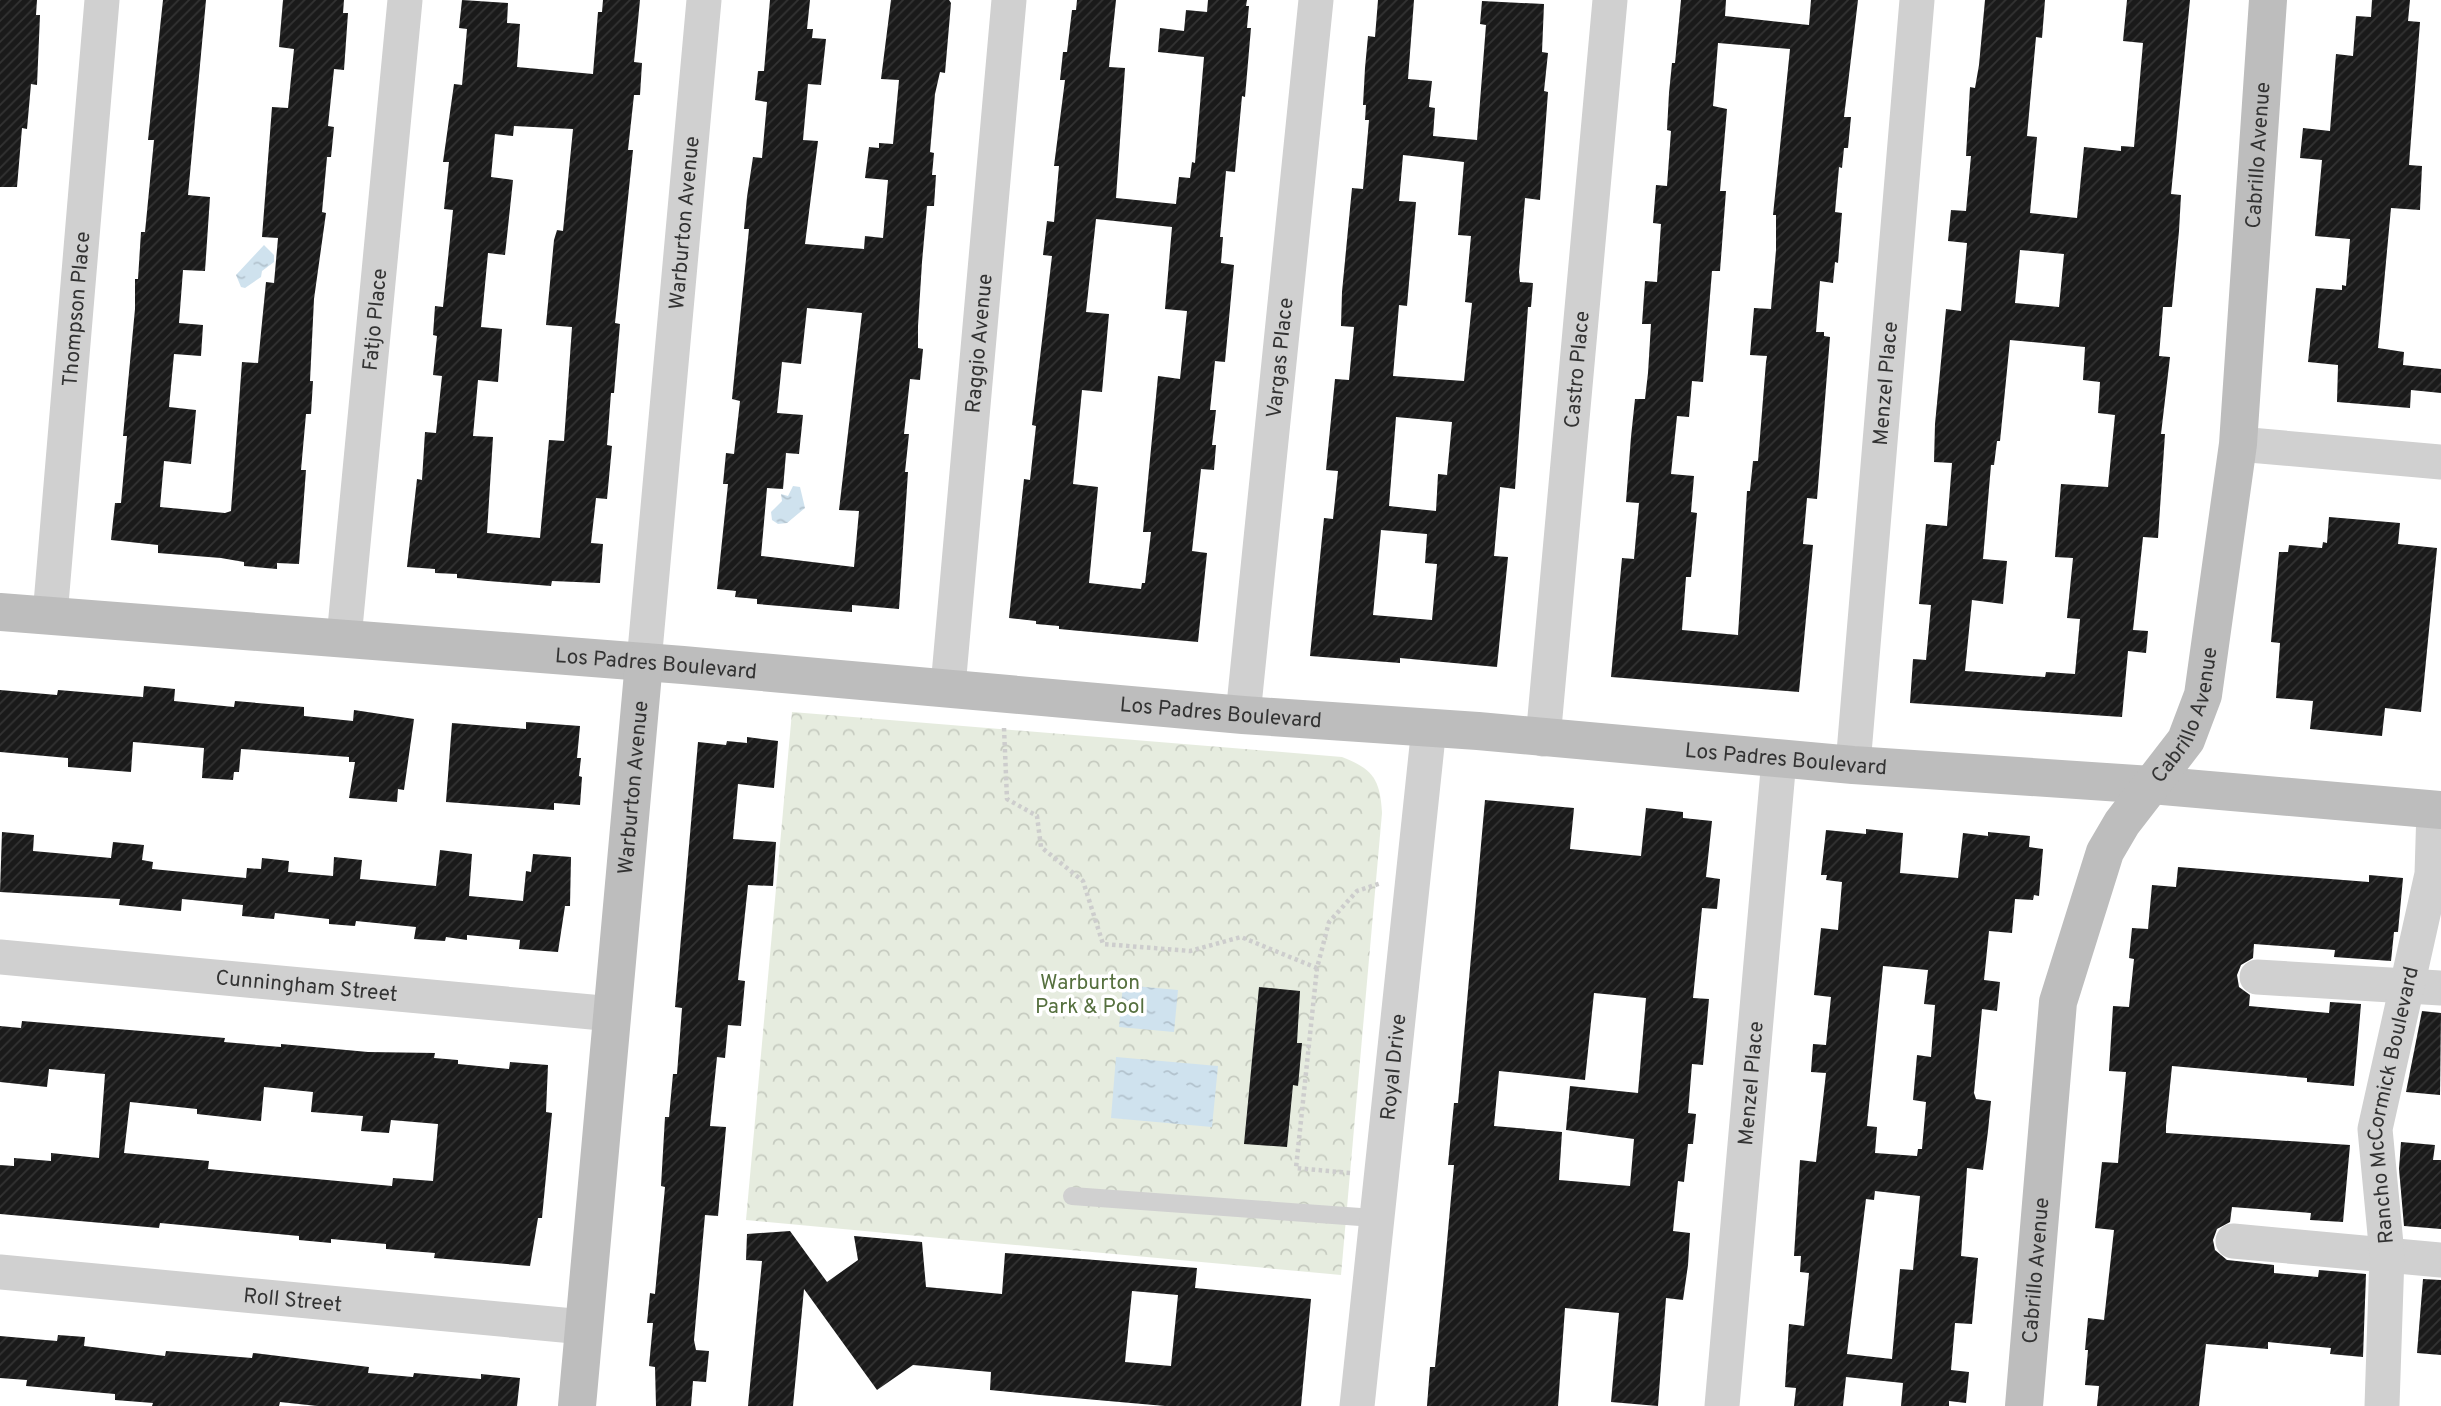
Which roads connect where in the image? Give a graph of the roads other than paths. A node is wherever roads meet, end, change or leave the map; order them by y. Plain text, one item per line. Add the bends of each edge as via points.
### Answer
1 (102, 0) edge
2 (405, 0) edge
3 (704, 0) edge
4 (1009, 0) edge
5 (1316, 0) edge
6 (1610, 0) edge
7 (1917, 0) edge
8 (2268, 0) edge
9 (2238, 444) junction
10 (2441, 463) edge
11 (0, 612) edge
12 (50, 617) junction
13 (344, 638) junction
14 (644, 662) junction
15 (948, 687) junction
16 (1242, 715) junction
17 (1429, 727) junction
18 (1543, 739) junction
19 (1779, 759) junction
20 (1853, 765) junction
21 (2151, 785) junction
22 (2438, 809) edge
23 (0, 957) edge
24 (2257, 976) dead end
25 (2424, 987) edge
26 (613, 1014) junction
27 (1072, 1196) dead end
28 (1374, 1218) junction
29 (2233, 1241) dead end
30 (2387, 1255) junction
31 (2441, 1260) edge
32 (0, 1272) edge
33 (584, 1327) junction
34 (577, 1406) edge
35 (1357, 1406) edge
36 (1722, 1406) edge
37 (2024, 1406) edge
38 (2382, 1406) edge

1 - 12 street, Thompson Place
2 - 13 street, Fatjo Place
3 - 14 street, Warburton Avenue
4 - 15 street, Raggio Avenue
5 - 16 street, Vargas Place
6 - 18 street, Castro Place
7 - 20 street, Menzel Place
8 - 9 street, Cabrillo Avenue
9 - 10 street
9 - 21 street, Cabrillo Avenue via 2203,695 2186,740
11 - 12 street, Los Padres Boulevard
12 - 13 street, Los Padres Boulevard
13 - 14 street, Los Padres Boulevard
14 - 15 street, Los Padres Boulevard
14 - 26 street, Warburton Avenue
15 - 16 street, Los Padres Boulevard
16 - 17 street, Los Padres Boulevard
17 - 18 street, Los Padres Boulevard
17 - 28 street, Royal Drive
18 - 19 street, Los Padres Boulevard
19 - 20 street, Los Padres Boulevard
19 - 36 street, Menzel Place
20 - 21 street, Los Padres Boulevard
21 - 22 street, Los Padres Boulevard
21 - 37 street, Cabrillo Avenue via 2105,852 2057,1002
22 - 25 street, Rancho McCormick Boulevard
23 - 26 street, Cunningham Street
24 - 25 street
25 - 30 street, Rancho McCormick Boulevard via 2375,1129
26 - 33 street, Warburton Avenue
27 - 28 lane
28 - 35 street, Royal Drive
29 - 30 street
30 - 31 street
30 - 38 street, Rancho McCormick Boulevard
32 - 33 street, Roll Street
33 - 34 street, Warburton Avenue

